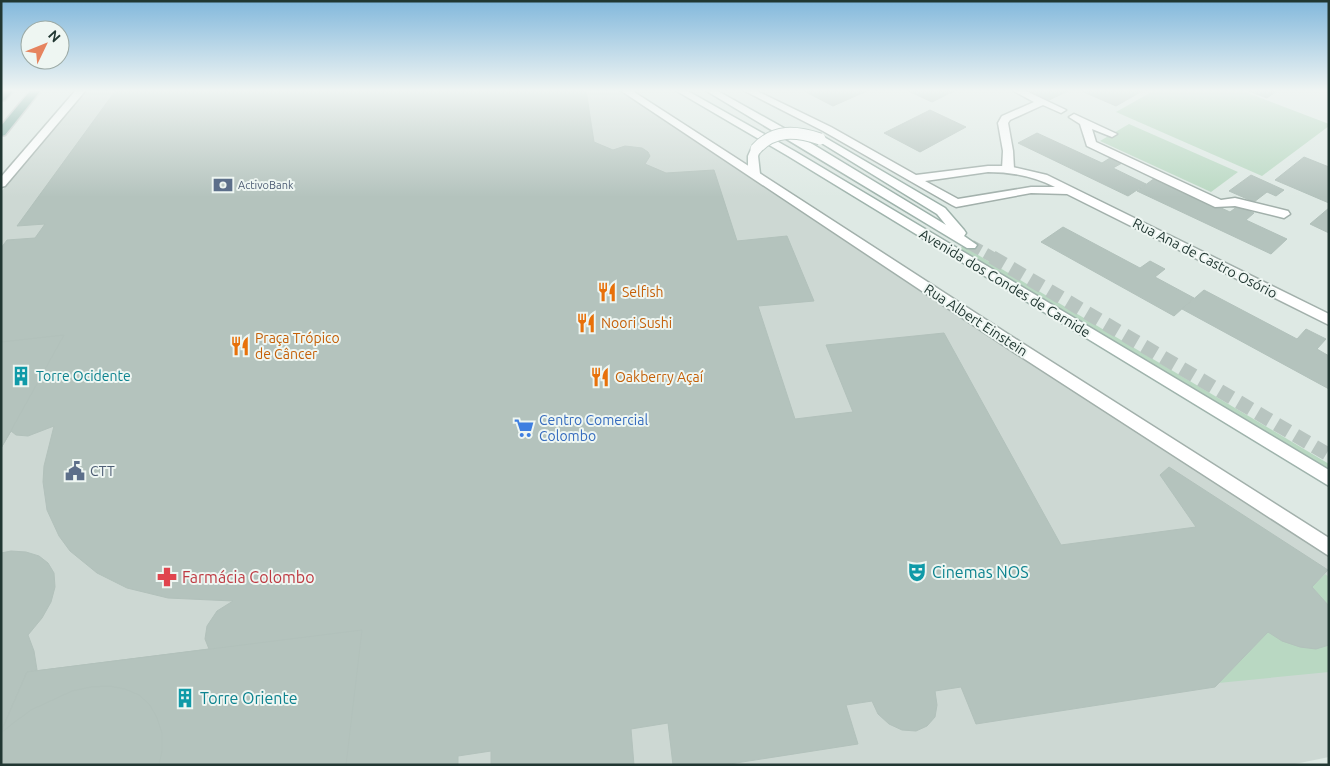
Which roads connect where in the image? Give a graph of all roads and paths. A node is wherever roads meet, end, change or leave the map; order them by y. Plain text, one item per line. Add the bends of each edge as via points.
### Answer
1 (51, 126) edge
2 (680, 126) edge
3 (741, 126) edge
4 (772, 126) edge
5 (820, 126) edge
6 (1003, 126) edge
7 (1086, 126) edge
8 (1093, 126) edge
9 (784, 133) edge
10 (784, 133) edge
11 (784, 133) edge
12 (784, 133) edge
13 (1112, 134) dead end
14 (1008, 169) junction
15 (754, 174) junction
16 (913, 178) junction
17 (1, 184) edge
18 (1081, 195) junction
19 (1284, 214) dead end
20 (1329, 320) edge
21 (1329, 479) edge
22 (1329, 548) edge

1 - 17 street
2 - 15 street, Rua Albert Einstein
3 - 21 street, Avenida dos Condes de Carnide
4 - 9 street, Avenida dos Condes de Carnide, bridge
5 - 16 street, Rua Ana de Castro Osório
6 - 14 street
7 - 19 street via 1091,144 1219,204 1236,202
8 - 13 street
10 - 11 street, Avenida dos Condes de Carnide, bridge via 810,148 971,245 941,211 820,139 806,134
12 - 15 street, Avenida dos Condes de Carnide, bridge via 762,141 756,149
14 - 16 street, Rua Ana de Castro Osório
14 - 18 street, Rua Ana de Castro Osório via 1043,177
15 - 22 street, Rua Albert Einstein
16 - 18 street, Rua Ana de Castro Osório via 956,203 1041,189
18 - 20 street, Rua Ana de Castro Osório

